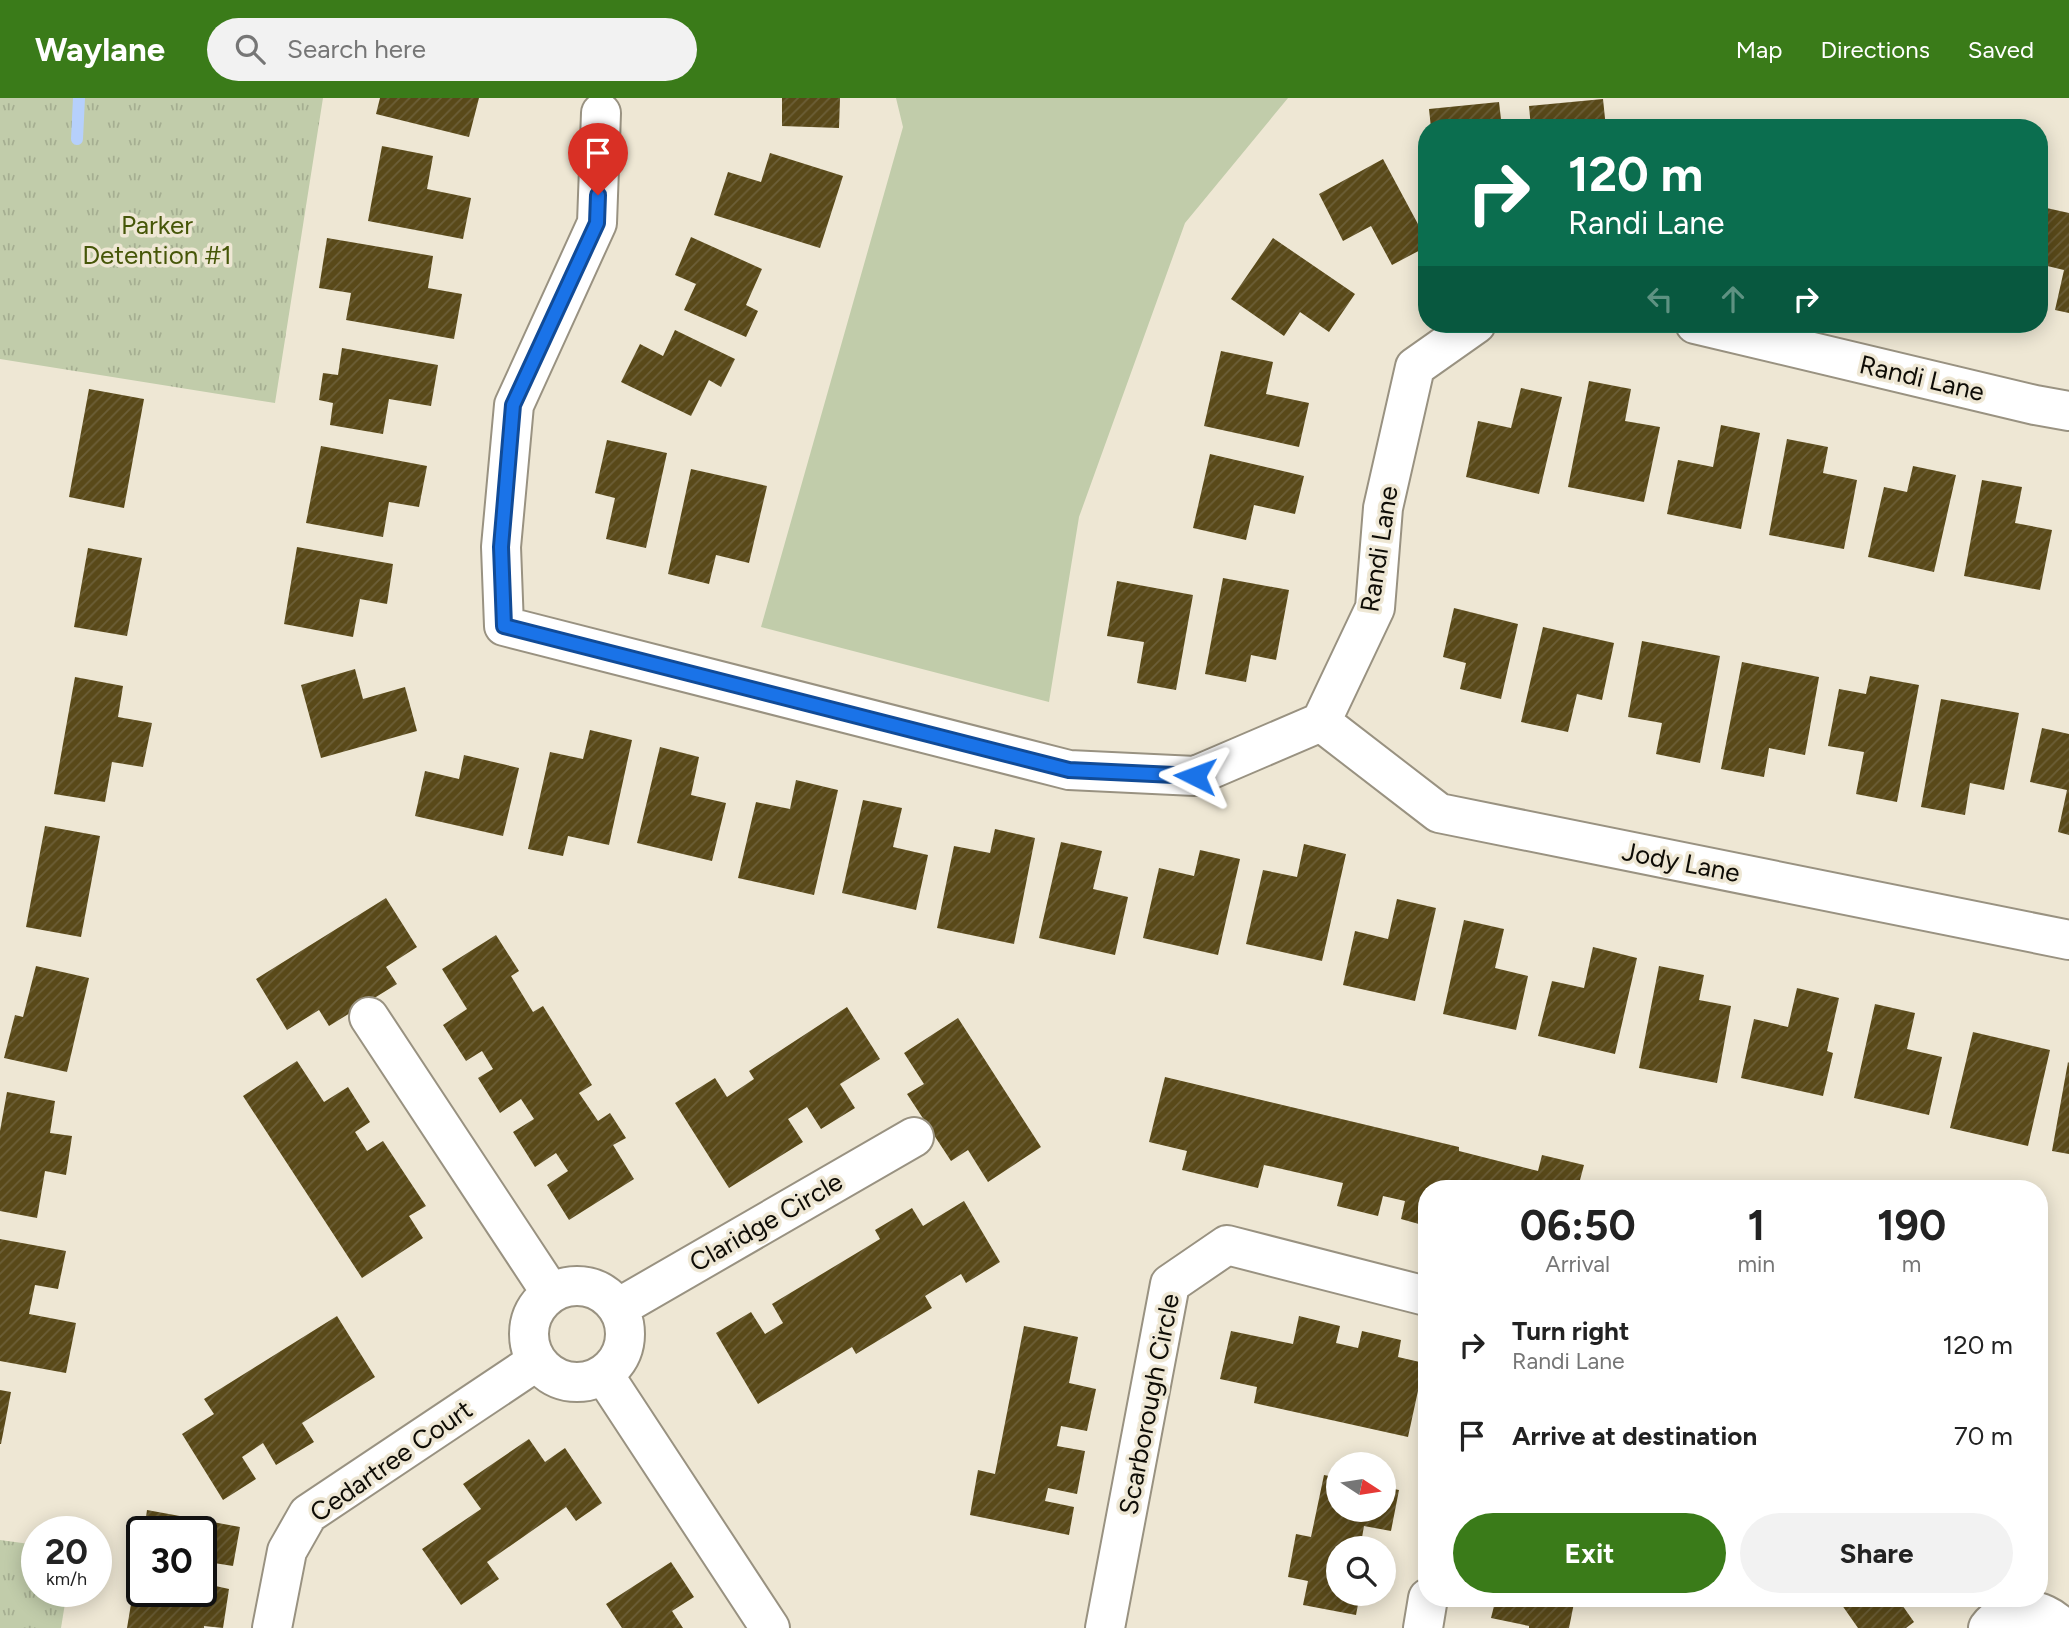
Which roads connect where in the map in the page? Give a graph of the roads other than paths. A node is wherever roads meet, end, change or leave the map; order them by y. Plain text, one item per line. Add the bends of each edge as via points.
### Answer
1 (601, 113) dead end
2 (1463, 333) edge
3 (1733, 333) edge
4 (2069, 411) edge
5 (1321, 722) junction
6 (2069, 940) edge
7 (369, 1017) dead end
8 (914, 1137) dead end
9 (551, 1293) junction
10 (1418, 1294) edge
11 (618, 1308) junction
12 (537, 1361) junction
13 (604, 1375) junction
14 (1426, 1607) edge
15 (1998, 1613) edge
16 (2064, 1624) edge
17 (272, 1628) edge
18 (770, 1628) edge
19 (1105, 1628) edge
20 (1423, 1628) edge

1 - 5 street via 597,223 513,405 501,547 504,626 1069,770 1195,776
2 - 5 street, Randi Lane via 1415,367 1383,508 1375,608
3 - 4 street, Randi Lane
5 - 6 street, Jody Lane via 1439,813
7 - 9 street
8 - 11 street, Claridge Circle
9 - 11 street via 568,1286 587,1287 604,1294
9 - 12 street via 537,1307 530,1324 530,1343
10 - 19 street, Scarborough Circle via 1227,1245 1171,1284
11 - 13 street via 625,1325 625,1344 618,1362
12 - 13 street via 550,1375 568,1382
12 - 17 street, Cedartree Court via 308,1514 286,1551
13 - 18 street
14 - 20 street
15 - 16 street via 2027,1610

